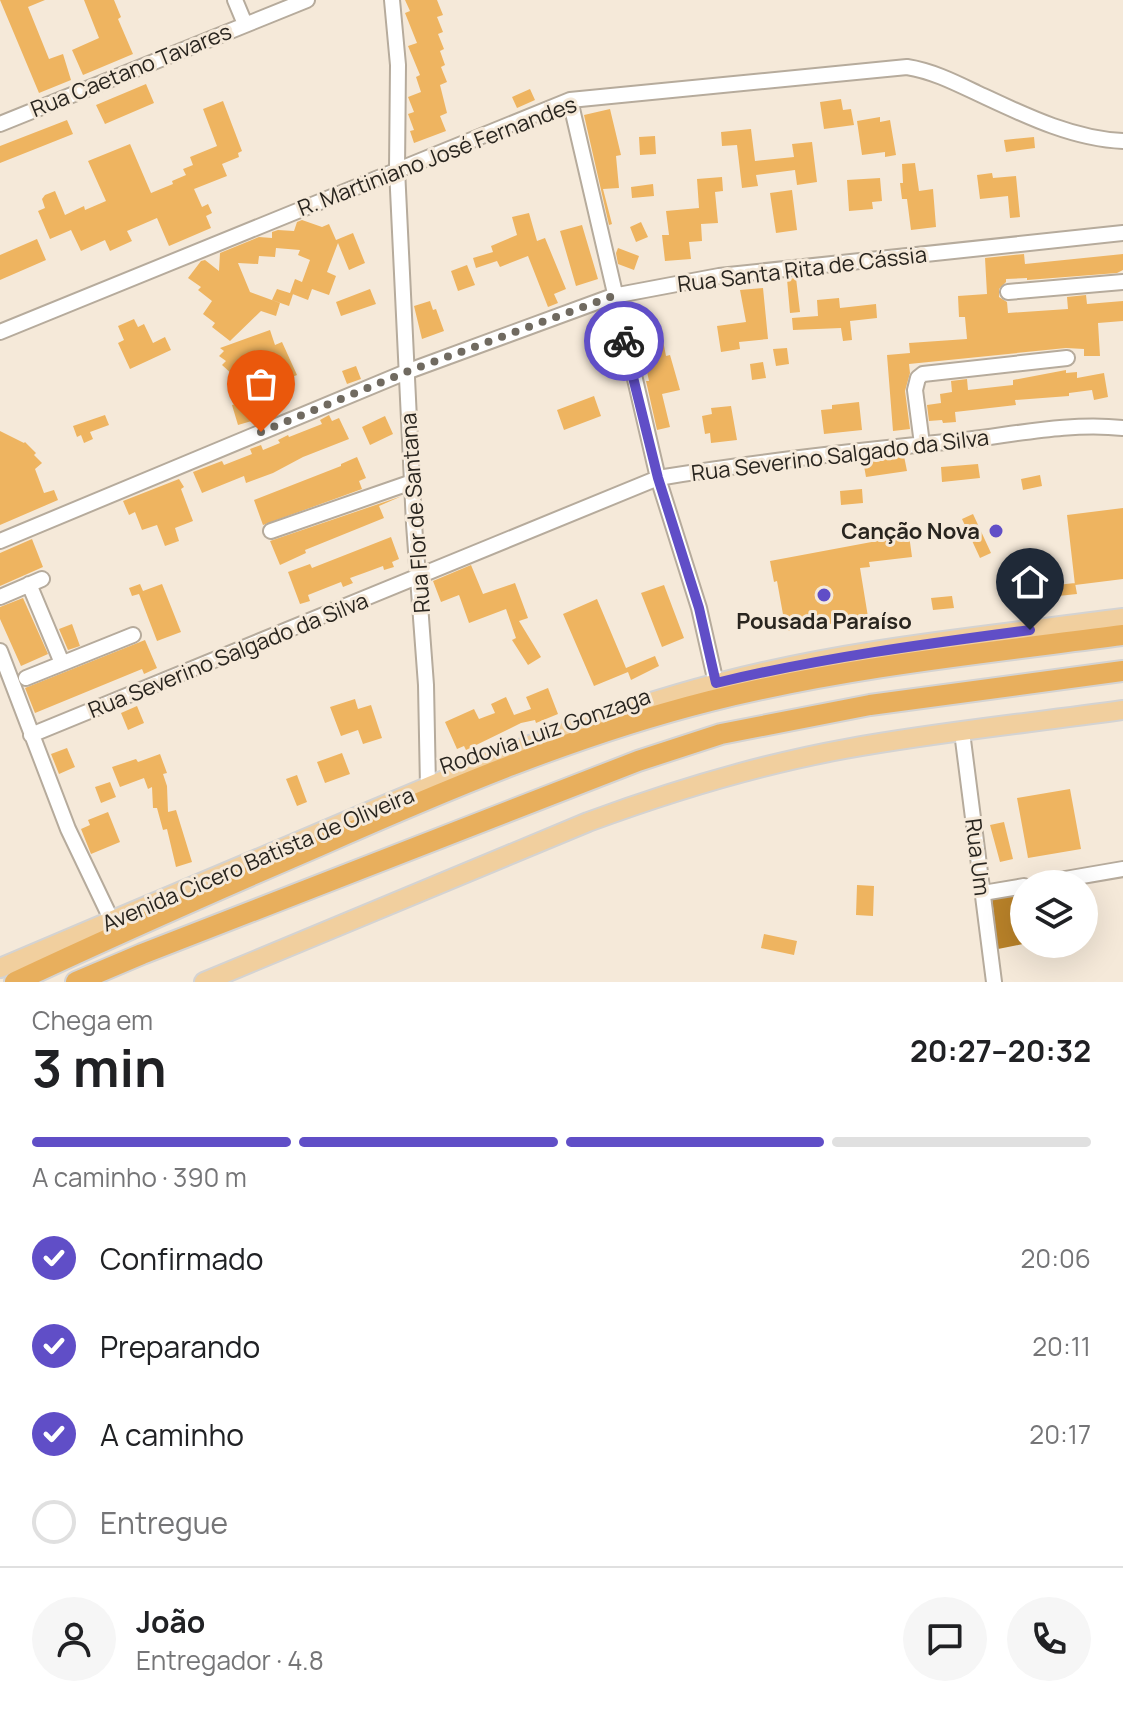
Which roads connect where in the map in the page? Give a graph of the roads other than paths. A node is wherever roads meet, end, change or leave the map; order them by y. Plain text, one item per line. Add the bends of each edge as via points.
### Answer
1 (235, 0) edge
2 (307, 0) edge
3 (392, 0) edge
4 (245, 24) junction
5 (570, 100) junction
6 (0, 124) edge
7 (1123, 141) edge
8 (397, 169) junction
9 (1123, 233) edge
10 (1123, 282) edge
11 (1008, 292) dead end
12 (613, 296) junction
13 (0, 332) edge
14 (1067, 358) dead end
15 (406, 372) junction
16 (1123, 428) edge
17 (922, 444) junction
18 (658, 478) junction
19 (412, 482) junction
20 (271, 531) dead end
21 (0, 541) edge
22 (418, 578) junction
23 (0, 597) edge
24 (1123, 618) edge
25 (133, 635) dead end
26 (1123, 635) edge
27 (0, 651) edge
28 (62, 663) junction
29 (1123, 671) edge
30 (26, 678) dead end
31 (716, 683) junction
32 (1123, 710) edge
33 (962, 732) junction
34 (31, 735) junction
35 (428, 787) junction
36 (1123, 869) edge
37 (1098, 873) edge
38 (1010, 888) edge
39 (983, 893) junction
40 (112, 921) junction
41 (0, 968) edge
42 (15, 982) edge
43 (76, 982) edge
44 (204, 982) edge
45 (994, 982) edge

1 - 4 street
2 - 4 street, Rua Caetano Tavares
3 - 8 street, Rua Flor de Santana via 398,65
4 - 6 street, Rua Caetano Tavares
5 - 7 street, R. Martiniano José Fernandes via 907,67 1088,137
5 - 8 street, R. Martiniano José Fernandes
5 - 12 street
8 - 13 street, R. Martiniano José Fernandes
8 - 15 street, Rua Flor de Santana
9 - 12 street, Rua Santa Rita de Cássia via 719,276
10 - 11 street
12 - 15 street, Rua Santa Rita de Cássia
12 - 18 street
14 - 17 street via 923,374 915,390
15 - 19 street, Rua Flor de Santana
15 - 21 street, Rua Santa Rita de Cássia
16 - 17 street, Rua Severino Salgado da Silva via 1085,427
17 - 18 street, Rua Severino Salgado da Silva
18 - 22 street, Rua Severino Salgado da Silva
18 - 31 street via 699,608
19 - 20 street
19 - 22 street, Rua Flor de Santana
22 - 34 street, Rua Severino Salgado da Silva
22 - 35 street, Rua Flor de Santana
23 - 28 street via 36,582
24 - 31 main road, Avenida Cicero Batista de Oliveira via 864,652
25 - 28 street
26 - 42 highway, Rodovia Luiz Gonzaga via 811,680 710,701 590,737 447,790
27 - 34 street
28 - 30 street
29 - 43 highway via 870,705 721,734 638,761
31 - 35 main road, Avenida Cicero Batista de Oliveira via 602,717
32 - 33 main road
33 - 39 street, Rua Um
33 - 44 main road via 846,748 646,800
34 - 40 street
35 - 40 main road, Avenida Cicero Batista de Oliveira
36 - 37 street
38 - 39 street
39 - 45 street, Rua Um
40 - 41 main road, Avenida Cicero Batista de Oliveira

